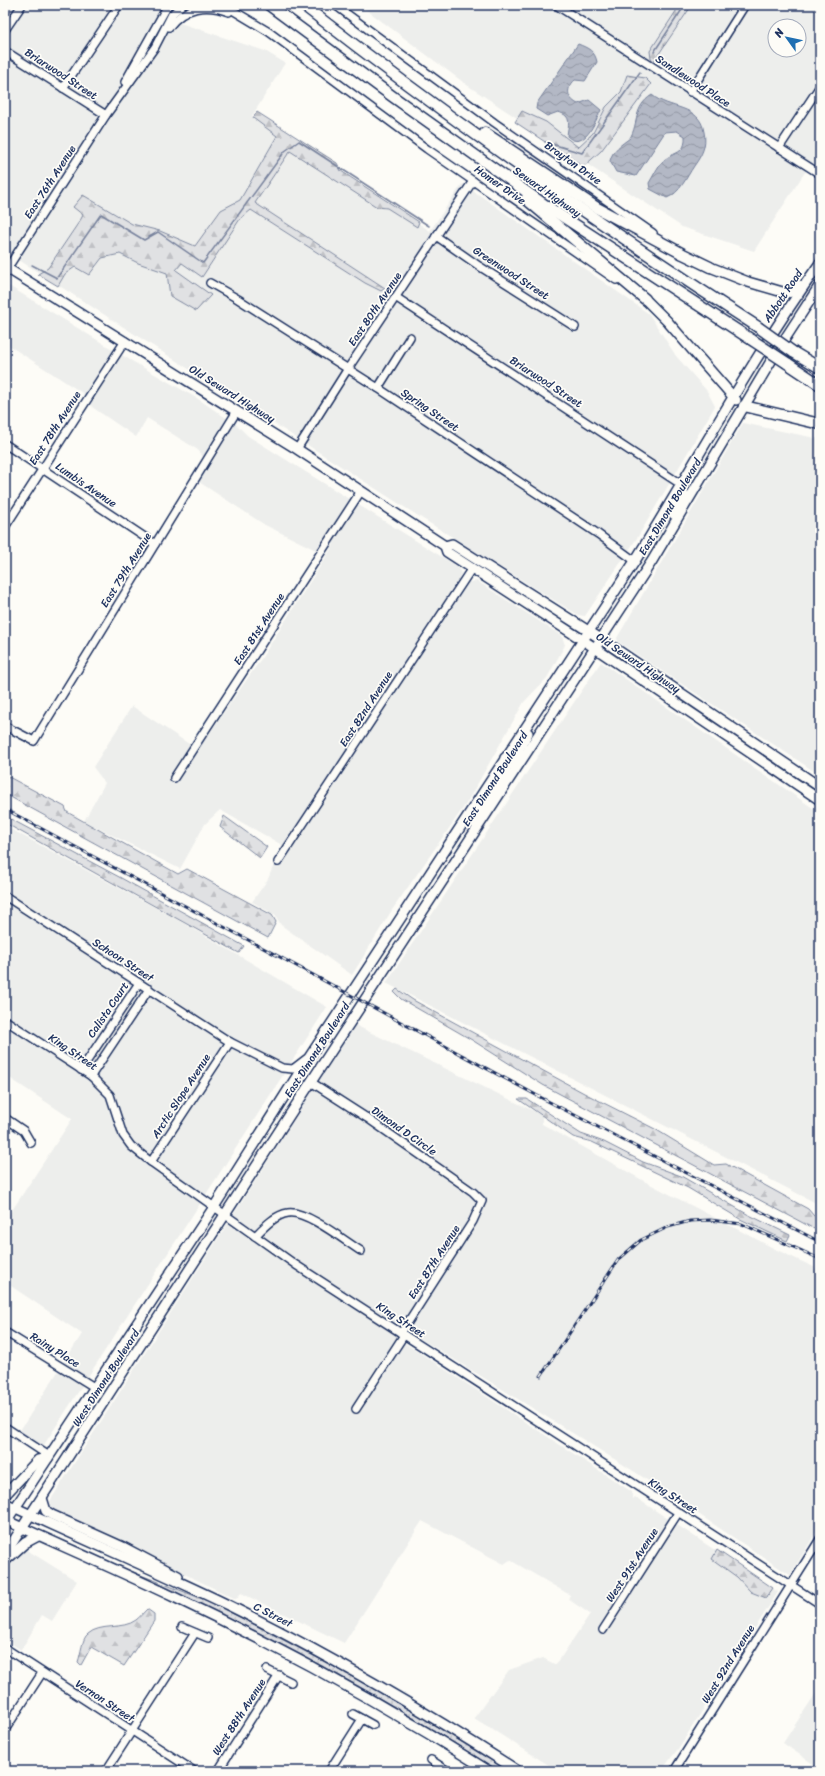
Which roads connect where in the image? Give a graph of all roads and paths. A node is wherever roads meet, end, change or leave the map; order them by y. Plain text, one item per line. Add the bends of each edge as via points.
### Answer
1 (22, 5) edge
2 (119, 5) edge
3 (168, 5) edge
4 (182, 5) edge
5 (224, 5) edge
6 (269, 5) edge
7 (303, 5) edge
8 (335, 5) edge
9 (556, 5) edge
10 (745, 5) edge
11 (252, 21) junction
12 (5, 30) edge
13 (155, 46) junction
14 (5, 51) edge
15 (374, 59) junction
16 (820, 86) edge
17 (63, 88) junction
18 (690, 92) junction
19 (114, 104) junction
20 (106, 115) junction
21 (780, 148) junction
22 (467, 151) junction
23 (820, 174) edge
24 (473, 181) junction
25 (436, 236) junction
26 (820, 263) edge
27 (710, 266) junction
28 (6, 269) edge
29 (812, 275) junction
30 (210, 283) dead end
31 (820, 285) edge
32 (397, 298) junction
33 (645, 299) junction
34 (575, 327) dead end
35 (410, 337) dead end
36 (125, 341) junction
37 (766, 344) joint
38 (794, 350) junction
39 (820, 363) edge
40 (820, 368) edge
41 (347, 370) junction
42 (820, 385) edge
43 (378, 388) junction
44 (733, 397) junction
45 (744, 406) junction
46 (237, 411) junction
47 (820, 424) edge
48 (5, 444) edge
49 (297, 449) junction
50 (42, 468) junction
51 (682, 485) junction
52 (361, 491) junction
53 (5, 527) edge
54 (155, 544) junction
55 (445, 546) junction
56 (656, 553) junction
57 (635, 561) junction
58 (472, 568) junction
59 (531, 594) junction
60 (589, 631) junction
61 (601, 639) junction
62 (583, 640) junction
63 (595, 648) junction
64 (546, 695) junction
65 (5, 726) edge
66 (732, 741) junction
67 (505, 758) junction
68 (784, 762) junction
69 (513, 774) junction
70 (174, 778) dead end
71 (820, 787) edge
72 (820, 800) edge
73 (468, 842) junction
74 (278, 862) dead end
75 (5, 896) edge
76 (397, 924) junction
77 (409, 932) junction
78 (139, 983) junction
79 (149, 989) junction
80 (5, 1020) edge
81 (230, 1042) junction
82 (311, 1056) junction
83 (81, 1070) junction
84 (92, 1076) junction
85 (310, 1082) junction
86 (5, 1118) edge
87 (31, 1143) dead end
88 (151, 1162) junction
89 (482, 1202) joint
90 (214, 1207) junction
91 (225, 1214) junction
92 (255, 1236) junction
93 (362, 1251) dead end
94 (5, 1332) edge
95 (402, 1334) junction
96 (94, 1387) junction
97 (356, 1409) dead end
98 (5, 1427) edge
99 (48, 1457) junction
100 (5, 1495) edge
101 (42, 1498) junction
102 (5, 1503) edge
103 (15, 1508) junction
104 (678, 1512) junction
105 (30, 1515) junction
106 (5, 1521) edge
107 (22, 1528) junction
108 (38, 1536) junction
109 (820, 1539) edge
110 (5, 1554) edge
111 (5, 1561) edge
112 (790, 1585) junction
113 (205, 1595) junction
114 (820, 1604) edge
115 (182, 1627) dead end
116 (603, 1630) dead end
117 (195, 1633) junction
118 (208, 1638) dead end
119 (5, 1648) edge
120 (267, 1670) dead end
121 (42, 1673) junction
122 (279, 1675) junction
123 (291, 1682) dead end
124 (353, 1714) dead end
125 (362, 1719) junction
126 (373, 1725) dead end
127 (5, 1730) edge
128 (132, 1731) junction
129 (684, 1754) junction
130 (430, 1760) dead end
131 (444, 1770) edge
132 (106, 1771) edge
133 (194, 1771) edge
134 (218, 1771) edge
135 (328, 1771) edge
136 (489, 1771) edge
137 (518, 1771) edge
138 (669, 1771) edge
139 (674, 1771) edge

1 - 12 street
2 - 17 street
3 - 19 street, East 76th Avenue
4 - 13 street, East 76th Avenue via 172,14
5 - 11 street, Homer Drive
6 - 22 highway, Seward Highway
7 - 15 highway, Seward Highway
8 - 27 street, Brayton Drive via 468,103 661,239
9 - 18 street, Sandlewood Place
10 - 18 street
11 - 13 street via 218,8 195,8 178,17
11 - 24 street, Homer Drive
13 - 19 street, East 76th Avenue
14 - 17 street, Briarwood Street
15 - 27 highway via 590,203
15 - 38 highway, Seward Highway, bridge via 635,247
16 - 21 street
17 - 20 street, Briarwood Street
18 - 21 street, Sandlewood Place
19 - 20 street, East 76th Avenue
20 - 28 street, East 76th Avenue
21 - 23 street, Sandlewood Place
22 - 33 highway
22 - 42 highway, Seward Highway, bridge via 588,234
24 - 25 street, East 80th Avenue
24 - 33 street, Homer Drive
25 - 32 street, East 80th Avenue
25 - 34 street, Greenwood Street
26 - 29 main road, Abbott Road
27 - 29 main road, Brayton Drive via 748,282 786,293 792,292
28 - 36 main road, Old Seward Highway
29 - 37 main road, Abbott Road
30 - 41 street, Spring Street
31 - 45 main road, East Dimond Boulevard
32 - 41 street, East 80th Avenue
32 - 51 street, Briarwood Street
33 - 44 main road, Homer Drive
35 - 43 street
36 - 46 main road, Old Seward Highway
36 - 50 street, East 78th Avenue
37 - 44 main road, East Dimond Boulevard
38 - 39 highway
38 - 40 highway, Seward Highway
41 - 43 street, Spring Street
41 - 49 street, East 80th Avenue
43 - 57 street, Spring Street
44 - 45 main road, Homer Drive
44 - 51 main road, East Dimond Boulevard
45 - 47 highway
45 - 56 main road, East Dimond Boulevard
46 - 49 main road, Old Seward Highway
46 - 54 street, East 79th Avenue
48 - 50 street, Lumbis Avenue
49 - 52 main road, Old Seward Highway
50 - 53 street, East 78th Avenue
50 - 54 street, Lumbis Avenue
51 - 56 main road via 683,496
51 - 57 main road, East Dimond Boulevard
52 - 55 main road, Old Seward Highway
52 - 70 street, East 81st Avenue
54 - 65 street, East 79th Avenue via 34,741
55 - 58 main road, Old Seward Highway via 447,552
55 - 59 main road, Old Seward Highway via 452,544
56 - 61 main road, East Dimond Boulevard
57 - 60 main road, East Dimond Boulevard
58 - 59 main road via 481,568 510,586
58 - 62 main road, Old Seward Highway
58 - 74 street, East 82nd Avenue
59 - 60 main road, Old Seward Highway
60 - 61 main road, Old Seward Highway
60 - 62 main road, East Dimond Boulevard
61 - 63 main road, East Dimond Boulevard
61 - 68 main road, Old Seward Highway
62 - 63 main road, Old Seward Highway
62 - 64 main road, East Dimond Boulevard
63 - 66 main road, Old Seward Highway
63 - 69 main road, East Dimond Boulevard
64 - 67 main road, East Dimond Boulevard
64 - 69 main road via 519,749
66 - 68 main road via 739,739 758,751
66 - 72 main road, Old Seward Highway
67 - 73 main road via 506,770 481,809
67 - 76 main road, East Dimond Boulevard
68 - 71 main road, Old Seward Highway
69 - 73 main road, East Dimond Boulevard
73 - 77 main road, East Dimond Boulevard
75 - 78 street, Schoon Street
76 - 77 main road
76 - 82 main road, East Dimond Boulevard
77 - 85 main road, East Dimond Boulevard
78 - 79 street, Schoon Street
78 - 83 street, Calista Court
79 - 81 street, Schoon Street
79 - 84 street, Calista Court
80 - 83 street, King Street
81 - 82 street, Schoon Street via 288,1069 293,1069
81 - 88 street, Arctic Slope Avenue
82 - 90 main road, East Dimond Boulevard
83 - 84 street, King Street
84 - 88 street, King Street via 110,1095 123,1135 131,1146
85 - 89 street, Dimond D Circle via 474,1192
85 - 91 main road, East Dimond Boulevard
86 - 87 street via 24,1130
88 - 90 street, King Street
89 - 95 street, East 87th Avenue via 474,1221
90 - 91 street, King Street
90 - 96 main road, West Dimond Boulevard
91 - 92 street, King Street
91 - 101 main road, West Dimond Boulevard
92 - 93 street via 274,1219 288,1212 308,1218
92 - 95 street, King Street
94 - 96 street, Rainy Place
95 - 97 street, East 87th Avenue
95 - 104 street, King Street
96 - 99 main road, West Dimond Boulevard
98 - 99 street
99 - 100 main road via 38,1460
99 - 103 main road, West Dimond Boulevard
101 - 105 main road, West Dimond Boulevard
101 - 113 main road via 46,1511 52,1515 167,1569
102 - 103 main road, C Street
103 - 105 main road, C Street
103 - 106 main road, West Dimond Boulevard
104 - 112 street, King Street
104 - 116 street, West 91st Avenue
105 - 107 main road, West Dimond Boulevard
105 - 113 main road, C Street
106 - 107 main road
107 - 108 main road
107 - 110 main road, West Dimond Boulevard
108 - 111 main road via 25,1543
108 - 136 main road via 175,1597 262,1640 392,1712
109 - 112 street, West 92nd Avenue
112 - 114 street, King Street
112 - 129 street, West 92nd Avenue
113 - 137 main road, C Street via 359,1675
115 - 117 street
117 - 118 street
117 - 128 street
119 - 121 street, Vernon Street
120 - 122 street
121 - 127 street
121 - 128 street, Vernon Street
122 - 123 street
122 - 134 street, West 88th Avenue
124 - 125 street
125 - 126 street
125 - 135 street
128 - 132 street
128 - 133 street, Vernon Street
129 - 138 street, West 92nd Avenue
129 - 139 street, West 92nd Avenue
130 - 131 street

